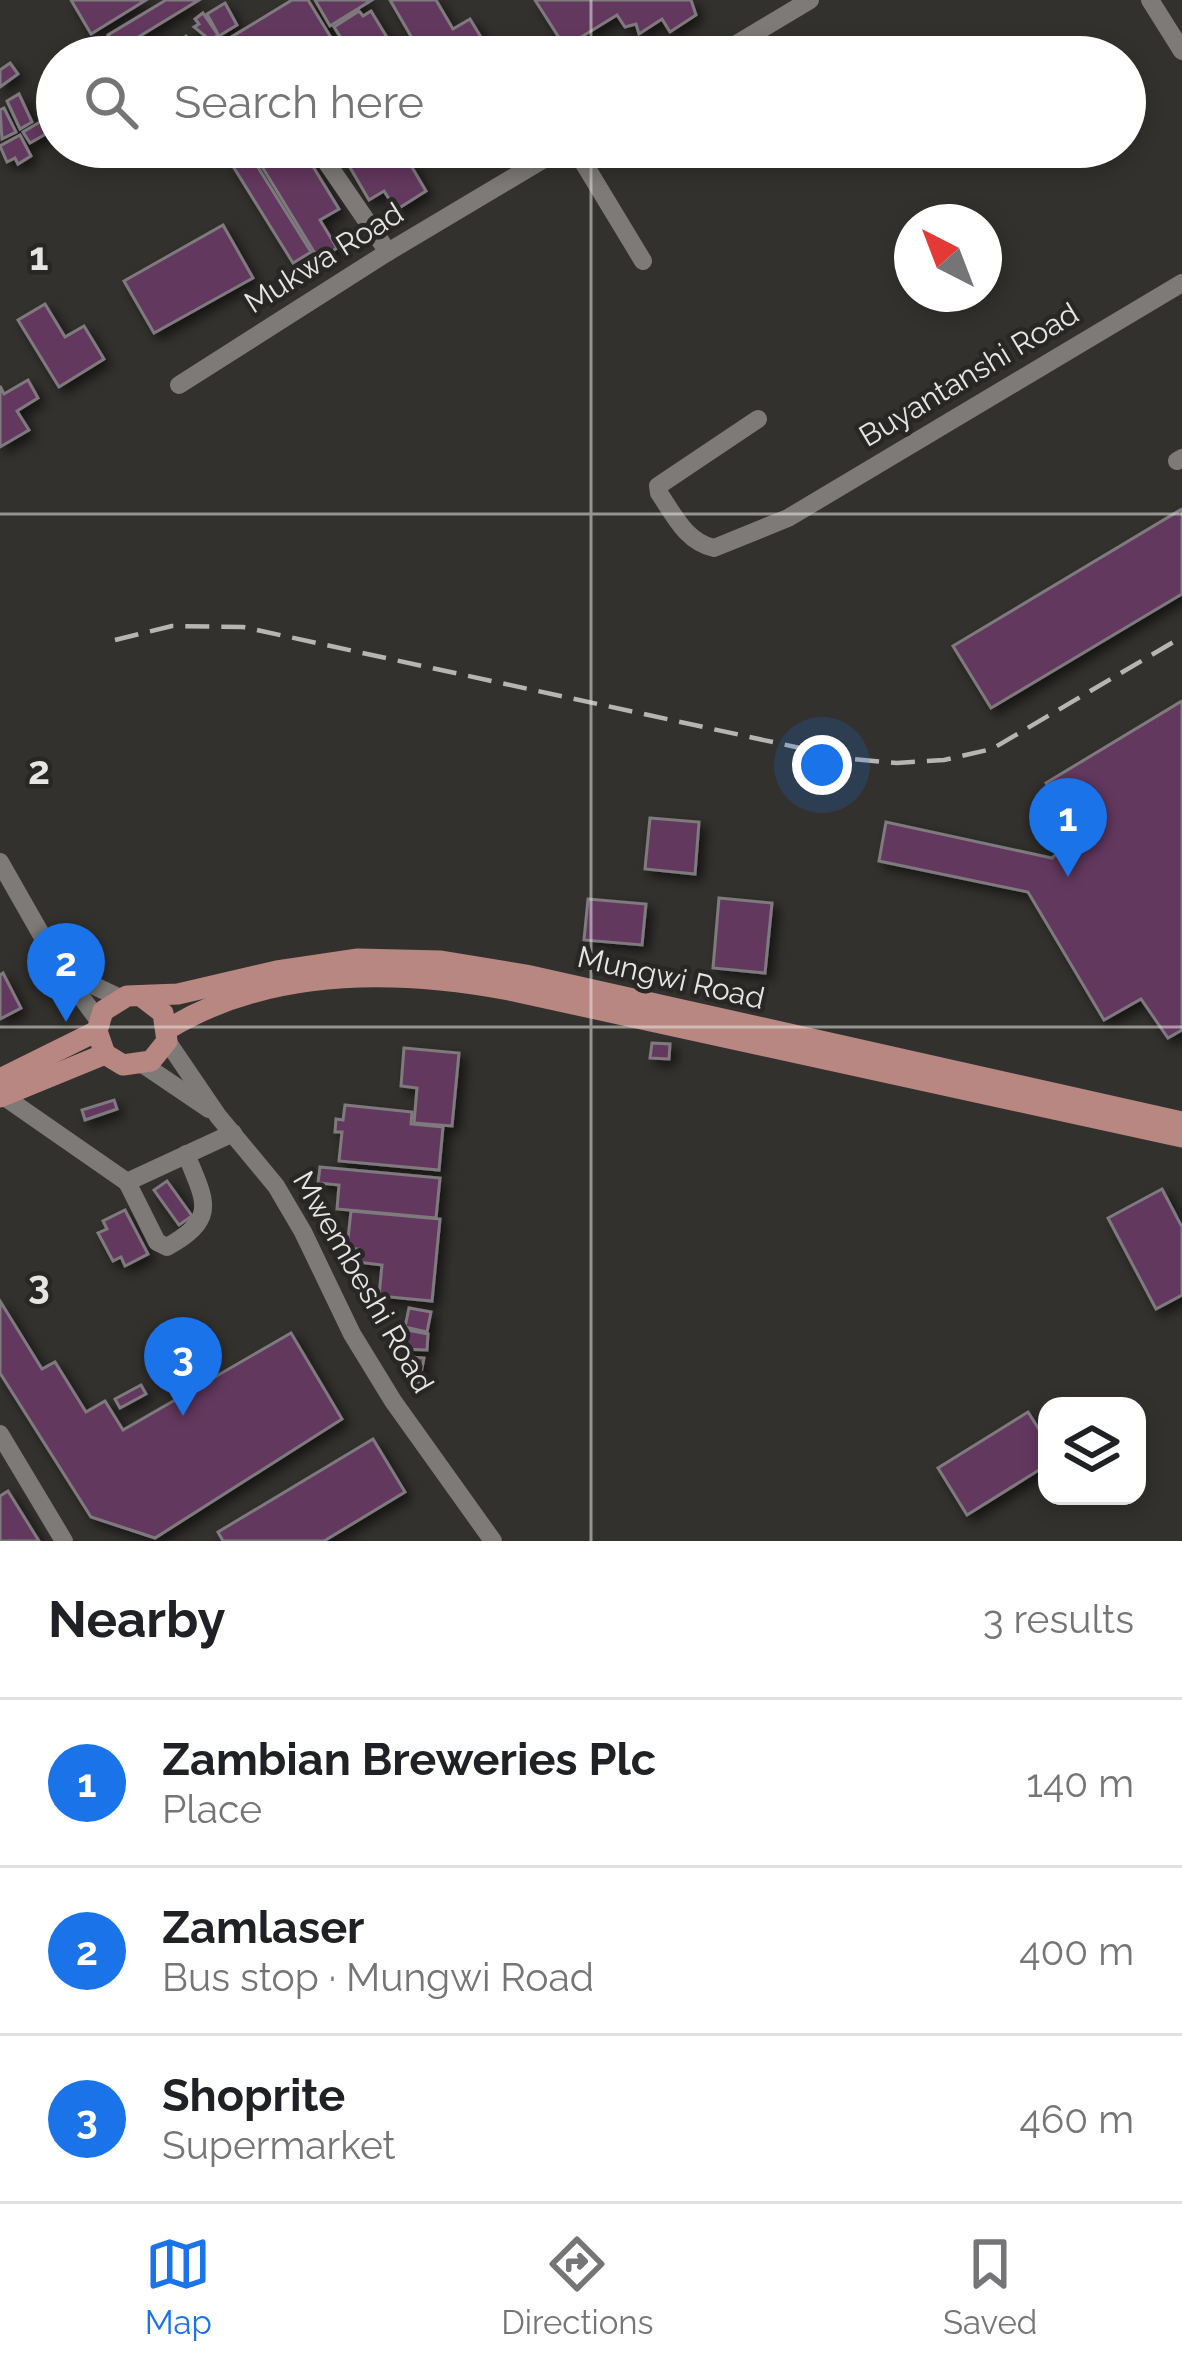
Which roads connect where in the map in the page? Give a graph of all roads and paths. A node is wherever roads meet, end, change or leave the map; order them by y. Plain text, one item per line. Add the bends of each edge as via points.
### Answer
1 (810, 0) edge
2 (1150, 0) edge
3 (750, 36) edge
4 (1182, 51) edge
5 (330, 168) edge
6 (529, 168) edge
7 (587, 168) edge
8 (388, 252) junction
9 (644, 261) dead end
10 (1182, 283) edge
11 (179, 386) dead end
12 (758, 419) dead end
13 (0, 862) edge
14 (62, 971) junction
15 (131, 998) junction
16 (98, 1026) junction
17 (734, 1031) junction
18 (167, 1035) junction
19 (105, 1054) junction
20 (144, 1065) junction
21 (1, 1091) edge
22 (218, 1116) junction
23 (1182, 1122) edge
24 (233, 1133) junction
25 (1182, 1137) edge
26 (186, 1154) junction
27 (127, 1182) junction
28 (0, 1434) edge
29 (64, 1541) edge
30 (493, 1541) edge

1 - 3 street
2 - 4 street
5 - 8 street
6 - 8 street, Mukwa Road
7 - 9 street
8 - 11 street, Mukwa Road
10 - 12 street, Buyantanshi Road via 788,518 714,548 692,540 658,486
13 - 14 street
14 - 15 street
14 - 16 street
15 - 16 main road via 111,1003
15 - 17 main road, Mungwi Road via 317,963 395,957 526,975
15 - 18 main road via 158,1006
16 - 19 main road
16 - 21 main road
17 - 18 main road, Mungwi Road via 479,984 374,975 266,991 199,1012
17 - 23 main road, Mungwi Road
17 - 25 main road, Mungwi Road
18 - 20 main road
18 - 22 street
19 - 20 main road
19 - 21 main road
20 - 22 street
21 - 27 street
22 - 24 street, Mwembeshi Road
24 - 26 street
24 - 30 street, Mwembeshi Road via 304,1232 393,1401
26 - 27 street
26 - 27 street via 205,1199 203,1218 167,1247
28 - 29 street

